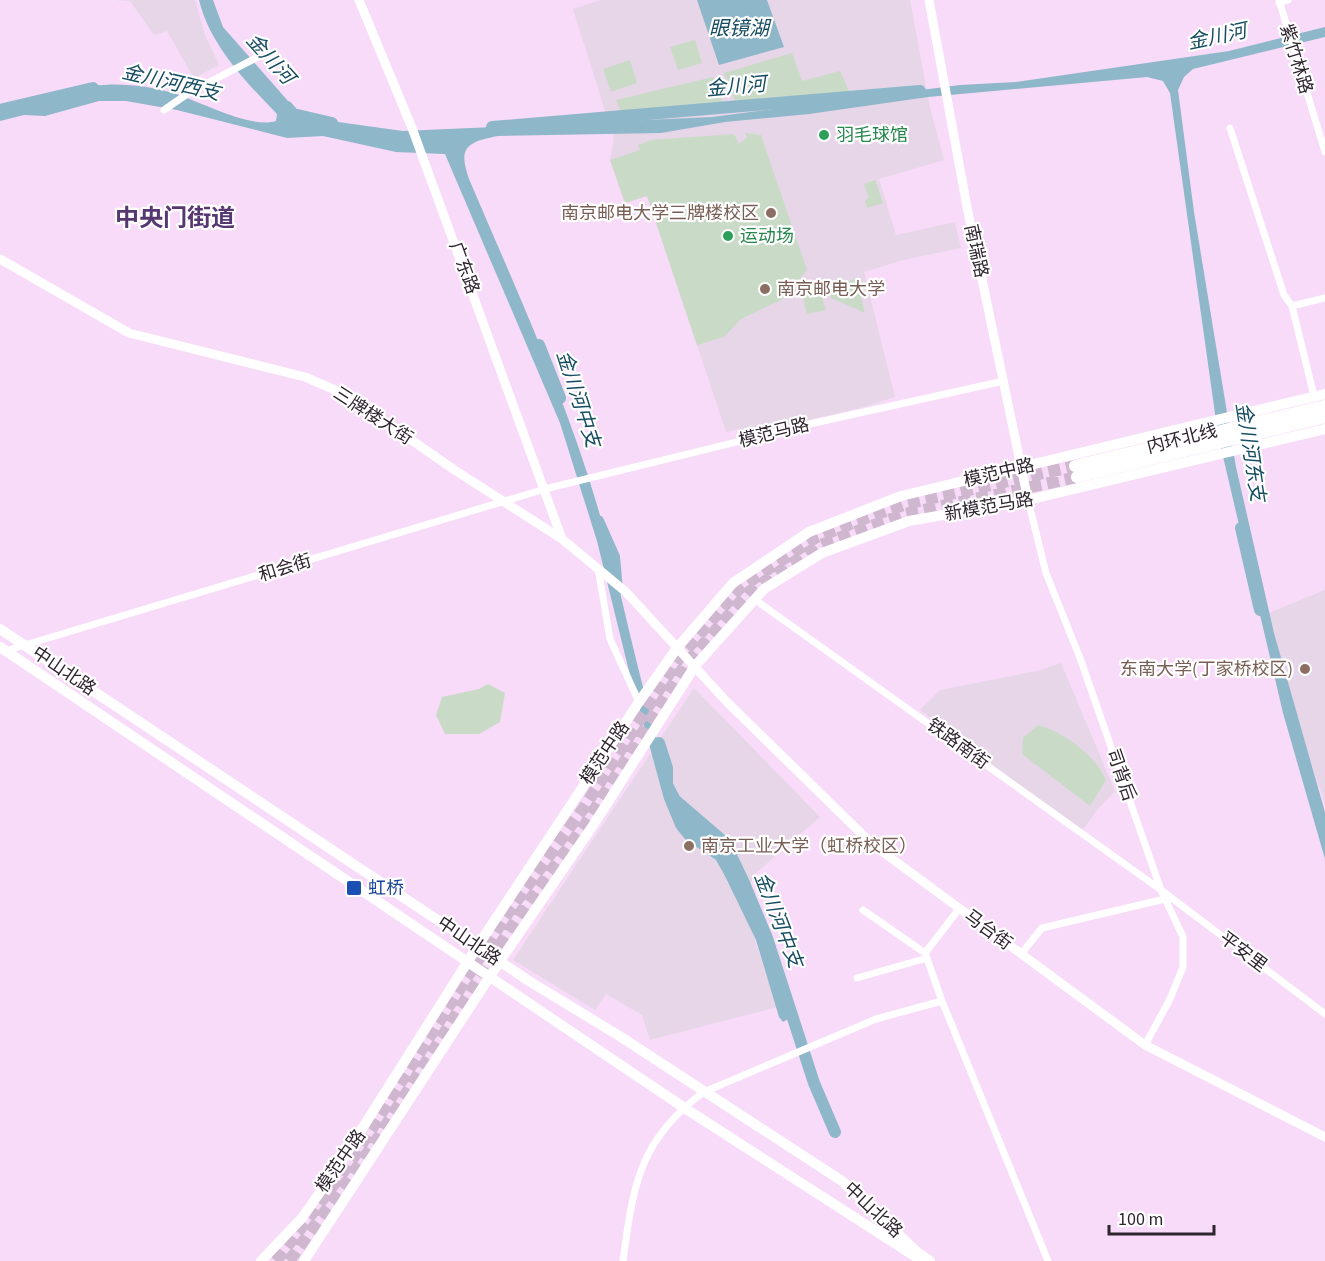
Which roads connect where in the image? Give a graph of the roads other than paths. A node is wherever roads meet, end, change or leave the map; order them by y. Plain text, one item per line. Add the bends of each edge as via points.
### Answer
1 (359, 0) edge
2 (929, 0) edge
3 (1288, 0) edge
4 (1279, 3) edge
5 (260, 56) dead end
6 (164, 110) dead end
7 (1230, 128) dead end
8 (1325, 152) edge
9 (0, 259) edge
10 (1325, 298) edge
11 (1292, 306) junction
12 (1004, 381) junction
13 (1321, 396) edge
14 (1325, 406) edge
15 (1277, 417) junction
16 (1325, 417) edge
17 (1325, 427) edge
18 (1253, 429) junction
19 (1202, 452) junction
20 (1022, 468) junction
21 (545, 489) junction
22 (1028, 500) junction
23 (506, 502) junction
24 (562, 539) junction
25 (598, 568) junction
26 (754, 599) junction
27 (0, 629) edge
28 (24, 645) junction
29 (677, 648) junction
30 (2, 650) edge
31 (695, 666) junction
32 (639, 702) junction
33 (1161, 890) junction
34 (1165, 899) junction
35 (959, 909) junction
36 (863, 910) dead end
37 (477, 947) junction
38 (1021, 954) junction
39 (926, 955) junction
40 (468, 961) junction
41 (500, 962) junction
42 (490, 976) junction
43 (857, 978) dead end
44 (942, 1001) junction
45 (1325, 1014) edge
46 (1146, 1045) junction
47 (704, 1092) junction
48 (683, 1107) junction
49 (1325, 1137) edge
50 (267, 1260) edge
51 (304, 1261) edge
52 (623, 1261) edge
53 (921, 1261) edge
54 (930, 1261) edge
55 (1048, 1261) edge

1 - 21 street, 广东路 via 412,128
2 - 12 street, 南瑞路
3 - 4 street
4 - 8 street, 紫竹林路
5 - 6 street
7 - 11 street via 1284,295
9 - 23 street, 三牌楼大街 via 129,333 305,377 347,395
10 - 11 street
11 - 13 street
12 - 20 street, 南瑞路
12 - 21 street, 模范马路
13 - 15 highway
13 - 18 main road
14 - 15 highway, 内环北线
15 - 18 highway, 内环北线
16 - 18 highway, 内环北线
17 - 18 highway
18 - 19 highway, 内环北线
18 - 19 highway, 内环北线 via 1209,432 1076,472
18 - 20 main road, 模范中路 via 1197,424
19 - 22 main road, 新模范马路
20 - 22 street, 南瑞路
20 - 29 main road, 模范中路 via 901,496 809,532 733,583
21 - 23 street, 和会街
21 - 24 street, 广东路
22 - 26 main road, 新模范马路 via 909,521 822,553 775,581
22 - 33 street, 司背后 via 1046,573
23 - 24 street, 三牌楼大街
23 - 28 street, 和会街
24 - 25 street, 三牌楼大街
25 - 29 street, 三牌楼大街 via 626,592
25 - 32 street via 610,639
26 - 31 main road, 新模范马路
26 - 33 street, 铁路南街
27 - 28 main road, 中山北路
28 - 30 street, 和会街
28 - 37 main road, 中山北路
29 - 31 street, 三牌楼大街
29 - 32 main road, 模范中路
30 - 40 main road, 中山北路
31 - 35 street, 马台街 via 872,844
31 - 41 main road, 模范中路
32 - 37 main road, 模范中路
33 - 34 street, 司背后
33 - 45 street, 平安里
34 - 38 street via 1042,928
34 - 46 street, 司背后 via 1183,937 1183,967
35 - 38 street, 马台街
35 - 39 street
36 - 39 street
37 - 40 main road, 模范中路
37 - 41 main road, 中山北路
38 - 46 street, 马台街
39 - 43 street
39 - 44 street
40 - 42 main road, 中山北路
40 - 50 main road, 模范中路 via 341,1162
41 - 42 main road, 模范中路
41 - 47 main road, 中山北路
42 - 48 main road, 中山北路
42 - 51 main road, 模范中路
44 - 47 street via 876,1019
44 - 55 street
46 - 49 street, 马台街
47 - 48 street
47 - 54 main road, 中山北路 via 842,1181
48 - 52 street via 649,1149 632,1200
48 - 53 main road, 中山北路

